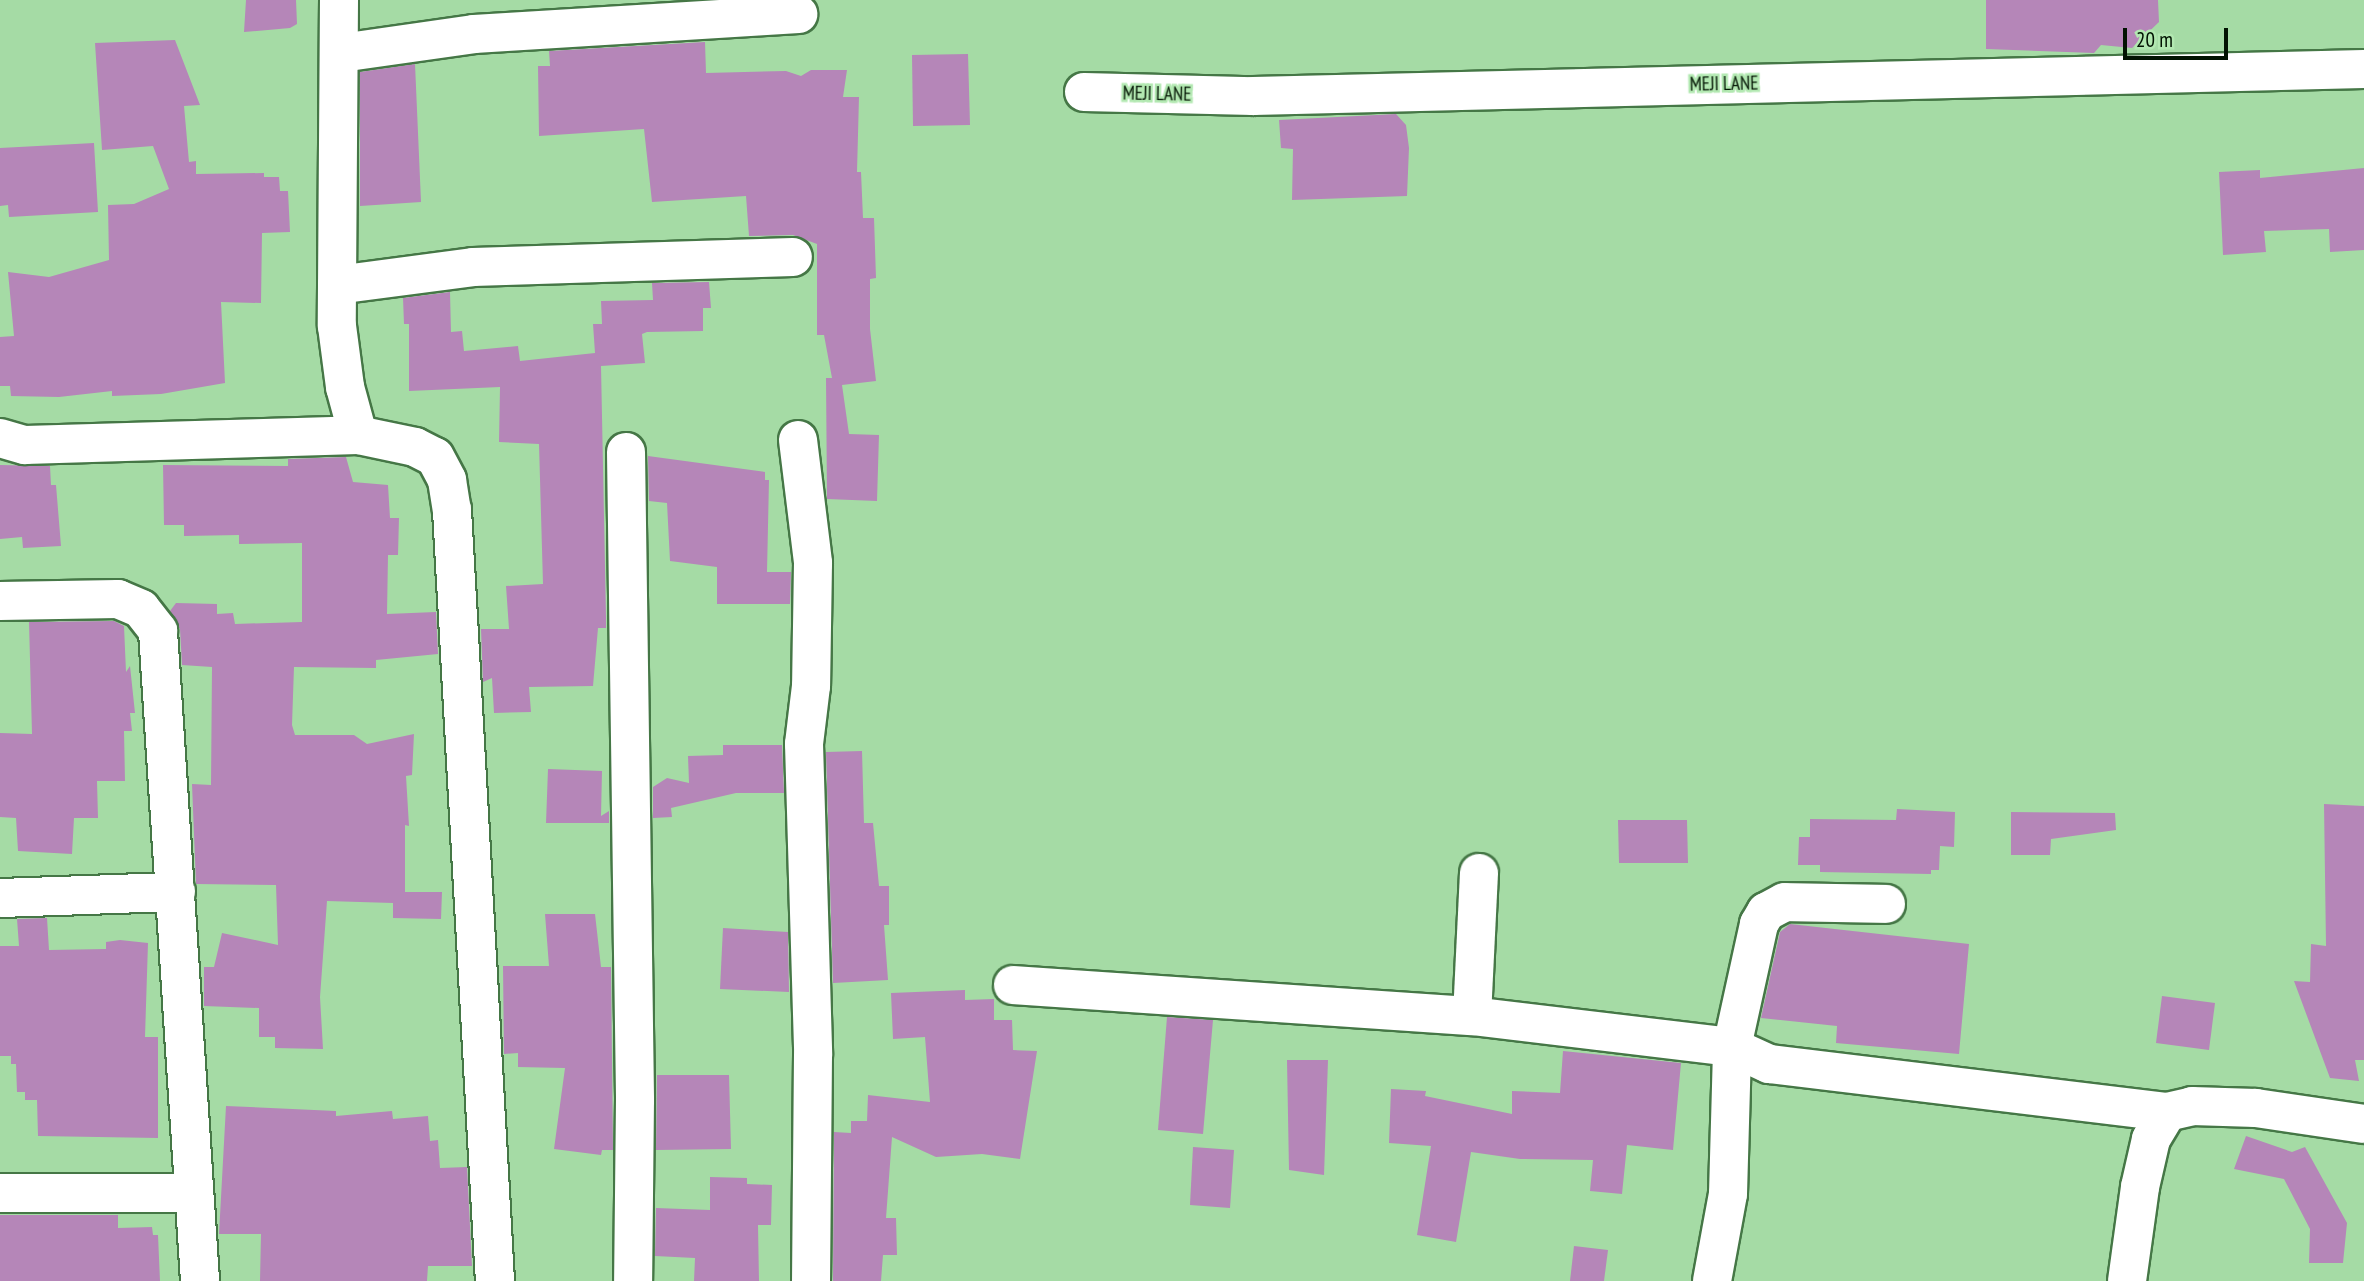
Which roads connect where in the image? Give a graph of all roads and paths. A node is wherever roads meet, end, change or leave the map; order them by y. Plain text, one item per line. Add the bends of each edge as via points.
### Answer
1 (339, 0) edge
2 (798, 14) dead end
3 (341, 53) junction
4 (2364, 69) edge
5 (1084, 92) dead end
6 (793, 257) dead end
7 (337, 285) junction
8 (358, 435) junction
9 (0, 438) edge
10 (799, 440) dead end
11 (626, 452) dead end
12 (0, 601) edge
13 (1479, 873) dead end
14 (176, 892) junction
15 (0, 898) edge
16 (1886, 904) dead end
17 (1013, 985) dead end
18 (1472, 1016) junction
19 (1732, 1047) junction
20 (2167, 1112) junction
21 (2364, 1124) edge
22 (0, 1193) edge
23 (194, 1193) junction
24 (200, 1281) edge
25 (495, 1281) edge
26 (633, 1281) edge
27 (811, 1281) edge
28 (1712, 1281) edge
29 (2127, 1281) edge

1 - 3 street
2 - 3 street via 474,34
3 - 7 street
4 - 5 street, MEJI LANE via 1253,96
6 - 7 street via 473,267
7 - 8 street via 345,387
8 - 9 street via 25,444
8 - 25 street via 415,447 435,457 447,480 452,510
10 - 27 street via 813,563 811,685 804,744 813,1055
11 - 26 street via 635,1100
12 - 14 street via 118,599 141,609 158,631
13 - 18 street
14 - 15 street
14 - 23 street
16 - 19 street via 1785,902 1766,912 1754,935
17 - 18 street
18 - 19 street
19 - 20 street via 1769,1064
19 - 28 street via 1728,1194
20 - 21 street via 2192,1105 2256,1108
20 - 29 street via 2148,1151
22 - 23 street
23 - 24 street

